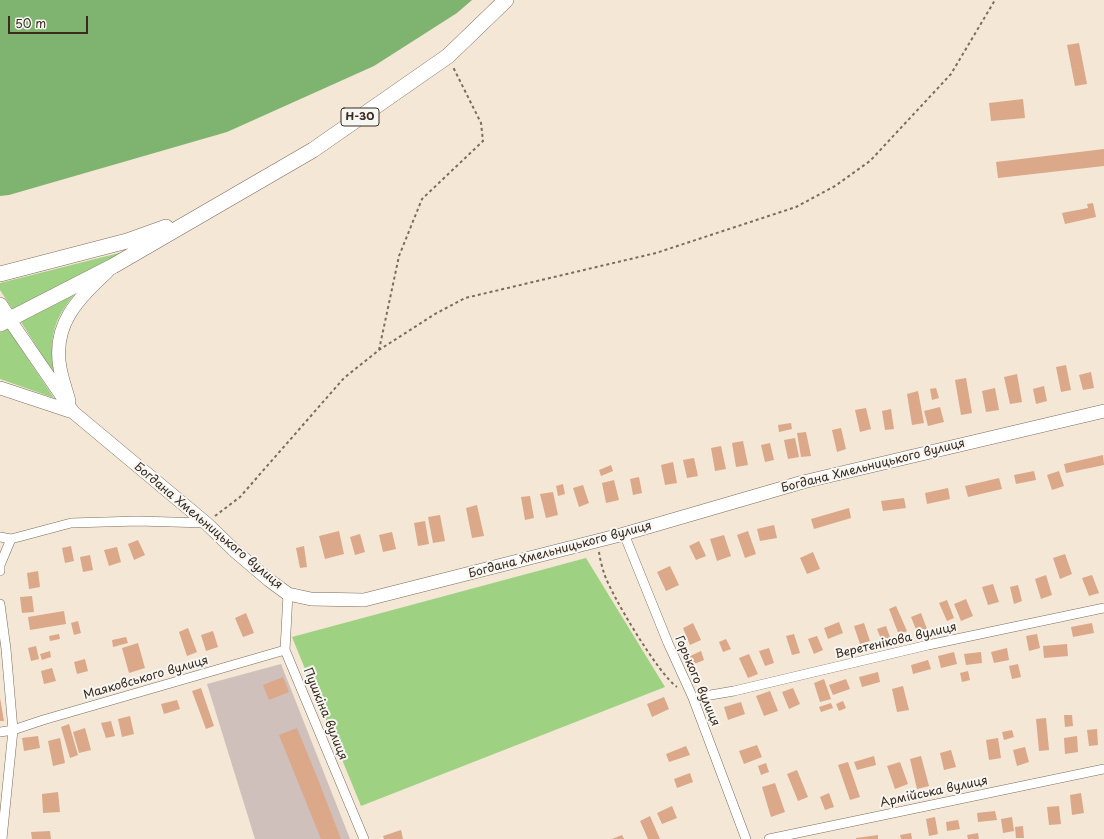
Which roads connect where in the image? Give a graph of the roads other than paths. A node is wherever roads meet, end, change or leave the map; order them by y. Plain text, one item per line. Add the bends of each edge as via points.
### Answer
1 (506, 0) edge
2 (199, 216) junction
3 (113, 266) junction
4 (0, 274) edge
5 (0, 305) edge
6 (5, 321) edge
7 (0, 388) edge
8 (1104, 411) edge
9 (73, 412) junction
10 (206, 523) junction
11 (624, 534) junction
12 (0, 537) edge
13 (11, 539) junction
14 (0, 571) edge
15 (288, 594) junction
16 (0, 604) edge
17 (1104, 608) edge
18 (285, 650) junction
19 (693, 698) junction
20 (13, 730) junction
21 (0, 732) edge
22 (1104, 769) edge
23 (2, 839) edge
24 (364, 839) edge
25 (746, 839) edge
26 (769, 839) edge

1 - 2 main road, Н-30 via 448,56 313,150
2 - 3 main road, Н-30
2 - 4 main road, Н-30 via 127,241
3 - 6 main road, Н-30
3 - 9 street via 81,296 61,333 60,368
5 - 6 main road
6 - 9 street
7 - 9 street
8 - 11 street, Богдана Хмельницького вулиця via 803,482
9 - 10 street, Богдана Хмельницького вулиця
10 - 13 street via 71,523
10 - 15 street, Богдана Хмельницького вулиця via 236,552
11 - 15 street, Богдана Хмельницького вулиця via 364,600 312,599
11 - 19 street, Горького вулиця
12 - 13 street
13 - 14 street
15 - 18 street, Пушкіна вулиця
16 - 20 street
17 - 19 street, Веретенікова вулиця
18 - 20 street, Маяковського вулиця
18 - 24 street, Пушкіна вулиця
19 - 25 street, Горького вулиця
20 - 21 street, Маяковського вулиця
20 - 23 street
22 - 26 street, Армійська вулиця

